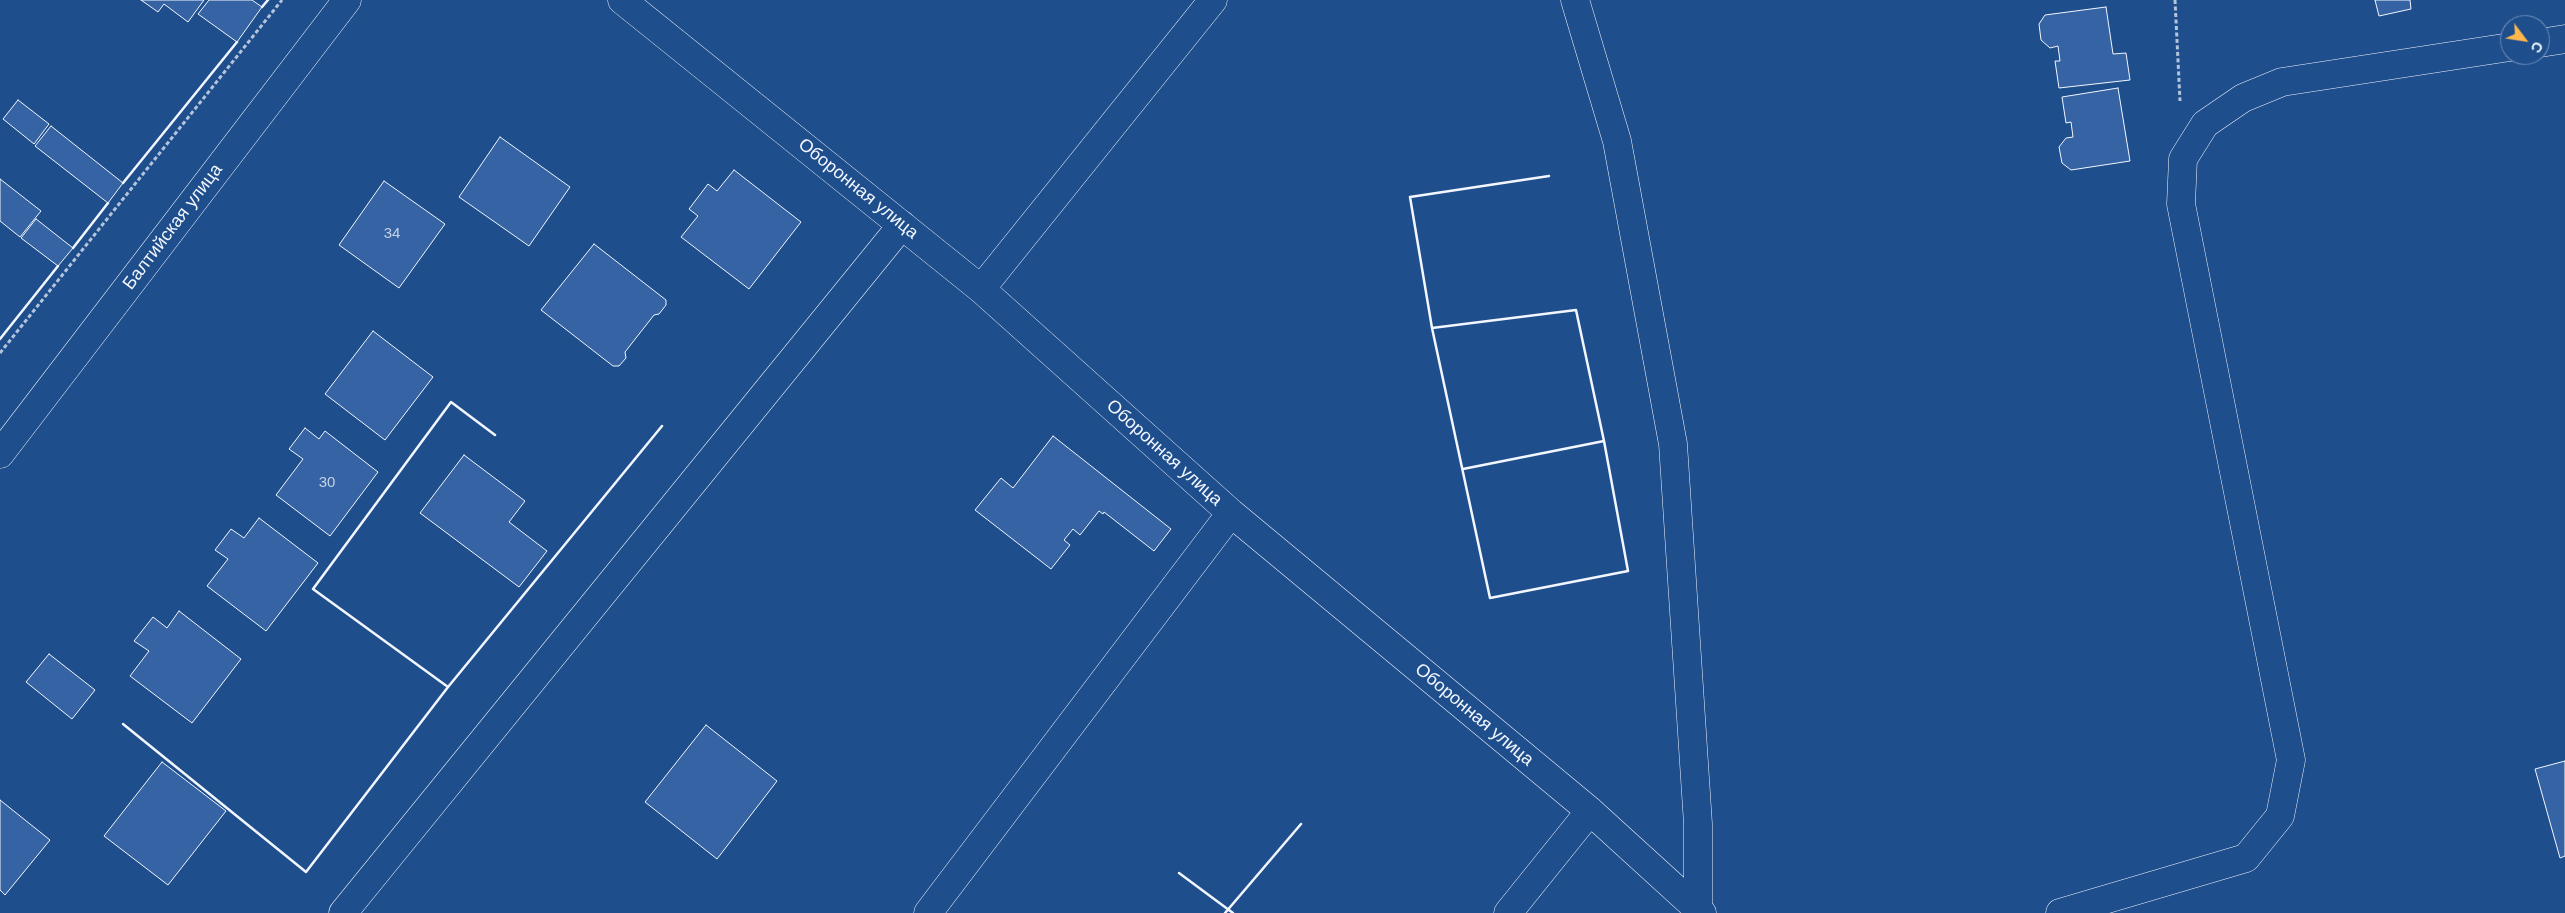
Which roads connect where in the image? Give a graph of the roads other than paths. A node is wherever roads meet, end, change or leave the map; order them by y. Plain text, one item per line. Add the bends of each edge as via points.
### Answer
1 (346, 0) edge
2 (622, 0) edge
3 (1213, 0) edge
4 (1575, 0) edge
5 (2565, 39) edge
6 (2550, 41) edge
7 (2500, 49) edge
8 (902, 225) junction
9 (981, 289) junction
10 (0, 454) edge
11 (1231, 513) junction
12 (1590, 811) junction
13 (1700, 912) edge
14 (343, 913) edge
15 (928, 913) edge
16 (1508, 913) edge
17 (2060, 913) edge

1 - 10 street, Балтийская улица
2 - 8 street, Оборонная улица
3 - 9 street
4 - 13 street via 1617,141 1673,444 1698,824
5 - 6 street
7 - 17 street via 2282,82 2243,98 2205,124 2183,159 2181,204 2291,760 2280,816 2246,858
8 - 9 street, Оборонная улица
8 - 14 street
9 - 11 street, Оборонная улица
11 - 12 street, Оборонная улица
11 - 15 street
12 - 13 street, Оборонная улица
12 - 16 street

